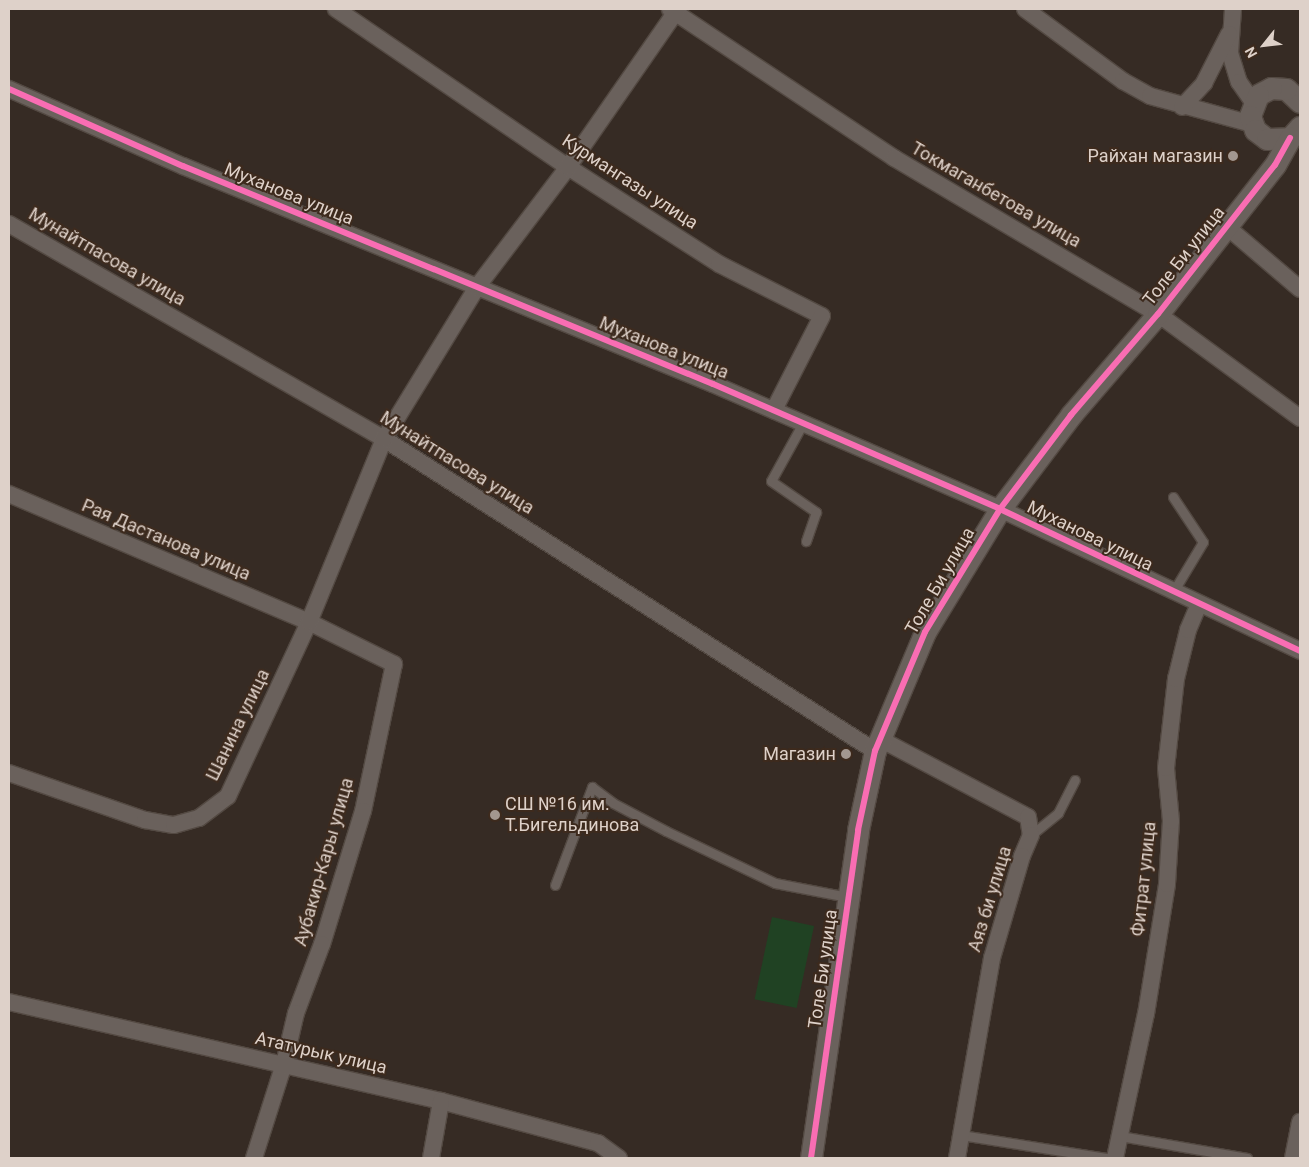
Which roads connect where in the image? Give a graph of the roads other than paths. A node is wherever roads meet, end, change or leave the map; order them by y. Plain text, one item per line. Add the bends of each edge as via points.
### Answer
1 (336, 9) edge
2 (1025, 9) edge
3 (1233, 9) edge
4 (675, 10) edge
5 (1229, 34) junction
6 (9, 89) edge
7 (1253, 102) junction
8 (1300, 102) edge
9 (1182, 107) junction
10 (1252, 124) junction
11 (1295, 132) edge
12 (568, 167) junction
13 (9, 224) edge
14 (1226, 226) junction
15 (477, 287) junction
16 (1300, 289) edge
17 (1158, 314) junction
18 (774, 410) junction
19 (1300, 418) edge
20 (803, 423) junction
21 (384, 439) junction
22 (9, 494) edge
23 (1173, 497) dead end
24 (1000, 509) junction
25 (806, 540) dead end
26 (1173, 592) junction
27 (1199, 604) junction
28 (309, 622) junction
29 (1300, 651) edge
30 (878, 745) junction
31 (9, 774) edge
32 (1075, 780) dead end
33 (1031, 835) junction
34 (555, 886) dead end
35 (848, 897) junction
36 (9, 1002) edge
37 (284, 1064) junction
38 (441, 1101) junction
39 (1300, 1122) edge
40 (961, 1135) junction
41 (1120, 1136) junction
42 (254, 1158) edge
43 (432, 1158) edge
44 (619, 1158) edge
45 (811, 1158) edge
46 (957, 1158) edge
47 (1106, 1158) edge
48 (1115, 1158) edge
49 (1247, 1158) edge
50 (1293, 1158) edge

1 - 12 street, Курмангазы улица
2 - 9 street via 1122,81 1150,96
3 - 5 street
4 - 12 street, Шанина улица
4 - 17 street, Токмаганбетова улица via 894,158
5 - 7 street via 1235,71
5 - 9 street via 1204,83
6 - 15 street, Муханова улица via 183,166
7 - 8 street via 1264,91 1278,88 1293,93
7 - 10 street
9 - 10 street
10 - 11 street via 1268,139
11 - 14 street, Толе Би улица via 1276,164
12 - 15 street, Шанина улица
12 - 18 street, Курмангазы улица via 720,264 822,316
13 - 21 street, Мунайтпасова улица
14 - 16 street
14 - 17 street, Толе Би улица
15 - 18 street, Муханова улица
15 - 21 street, Шанина улица
17 - 19 street, Токмаганбетова улица
17 - 24 street, Толе Би улица via 1071,415
18 - 20 street, Муханова улица
20 - 24 street, Муханова улица
20 - 25 lane via 771,481 816,512
21 - 28 street, Шанина улица
21 - 30 street, Мунайтпасова улица
22 - 28 street, Рая Дастанова улица
23 - 26 lane via 1203,542
24 - 26 street, Муханова улица
24 - 30 street, Толе Би улица via 925,632
26 - 27 street, Муханова улица
27 - 29 street, Муханова улица
27 - 41 street, Фитрат улица via 1188,630 1176,679 1166,768 1171,821 1167,884 1146,1014
28 - 31 street, Шанина улица via 228,796 199,818 174,825 146,820
28 - 37 street, Аубакир-Кары улица via 394,664 363,812 322,944 296,1014
30 - 33 street, Аяз би улица via 1028,817
30 - 35 street, Толе Би улица via 858,830
32 - 33 lane via 1058,813
33 - 40 street, Аяз би улица via 992,958
34 - 35 lane via 592,786 612,802 666,832 775,883
35 - 45 street, Толе Би улица
36 - 37 street, Ататурык улица
37 - 38 street, Ататурык улица
37 - 42 street, Аубакир-Кары улица
38 - 43 street
38 - 44 street, Ататурык улица via 598,1143
39 - 50 street
40 - 46 street, Аяз би улица
40 - 47 lane
41 - 48 street, Фитрат улица
41 - 49 lane

